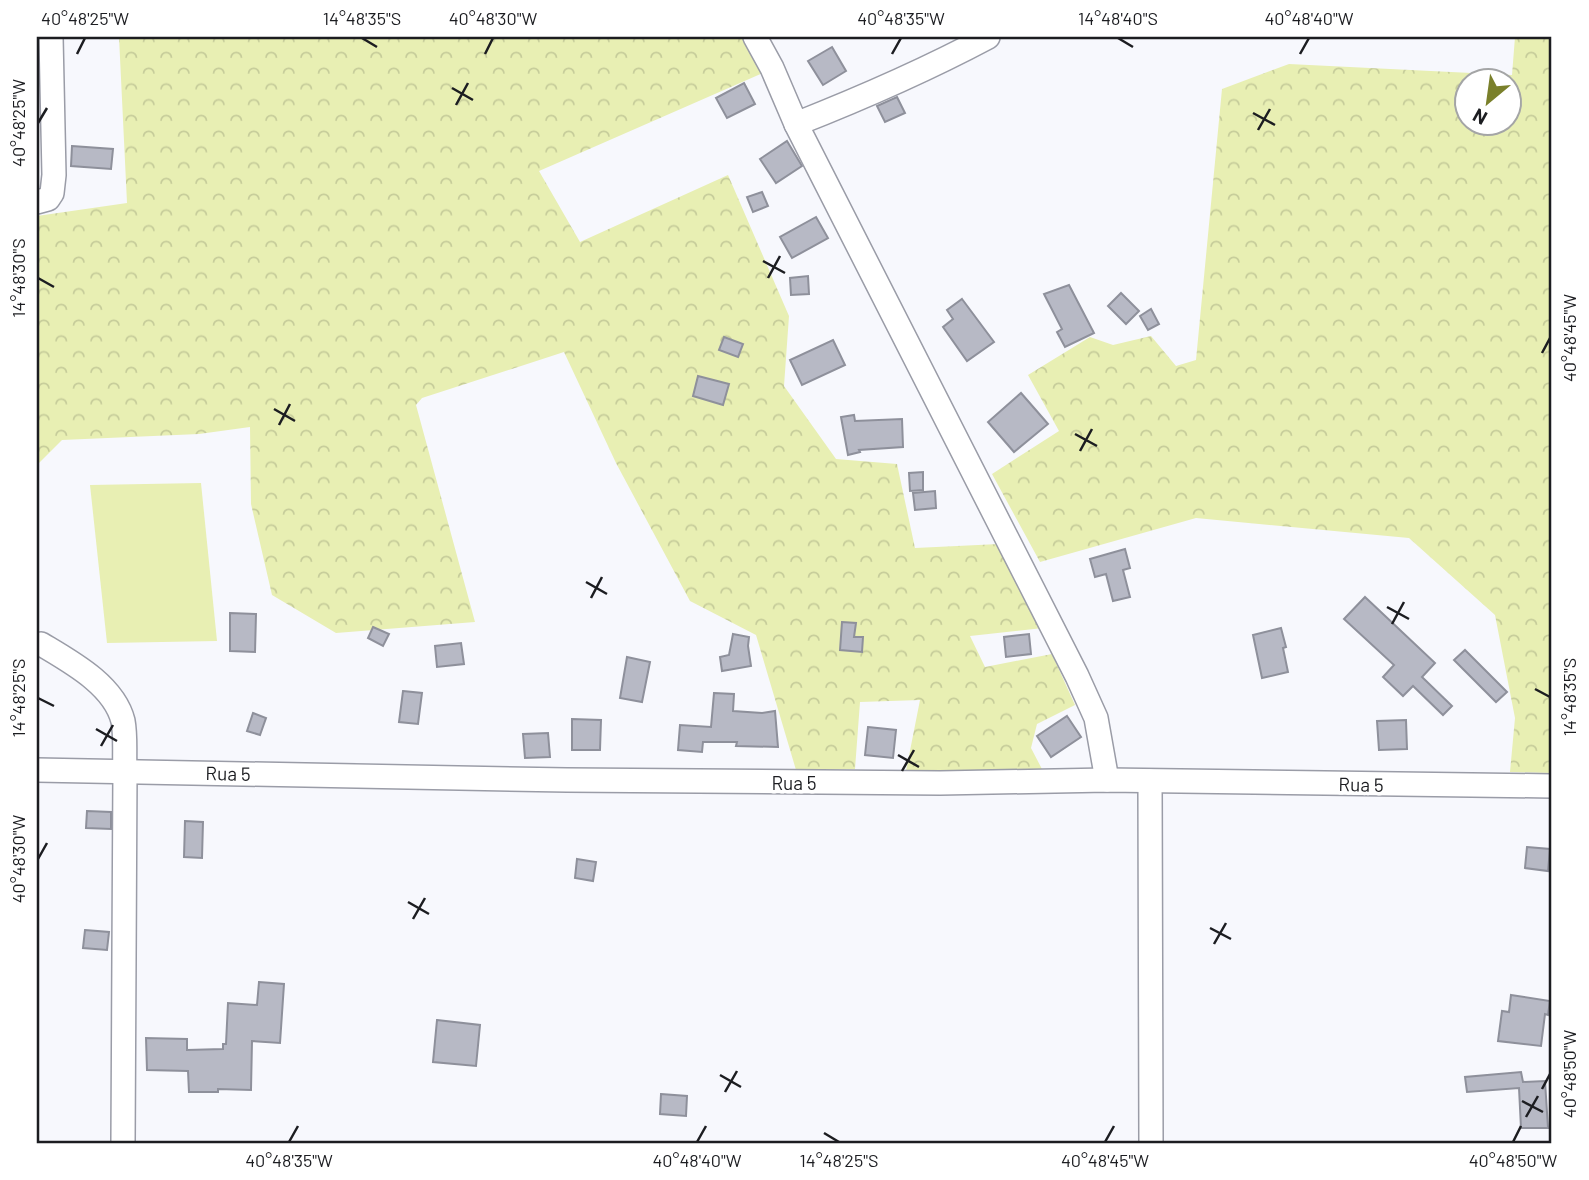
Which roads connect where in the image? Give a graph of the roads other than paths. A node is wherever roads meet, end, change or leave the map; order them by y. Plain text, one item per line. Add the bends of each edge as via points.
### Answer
1 (51, 37) edge
2 (755, 37) edge
3 (988, 37) edge
4 (796, 124) junction
5 (37, 202) edge
6 (41, 644) dead end
7 (37, 770) edge
8 (125, 771) junction
9 (1107, 780) junction
10 (1150, 781) junction
11 (1552, 786) edge
12 (123, 1143) edge
13 (1152, 1143) edge

1 - 5 street via 54,175 52,193
2 - 4 street
3 - 4 street via 871,95
4 - 9 street via 1077,676 1096,718
6 - 8 street via 111,696 123,723
7 - 8 street, Rua 5
8 - 9 street, Rua 5 via 595,780
8 - 12 street
9 - 10 street, Rua 5
10 - 11 street, Rua 5
10 - 13 street

